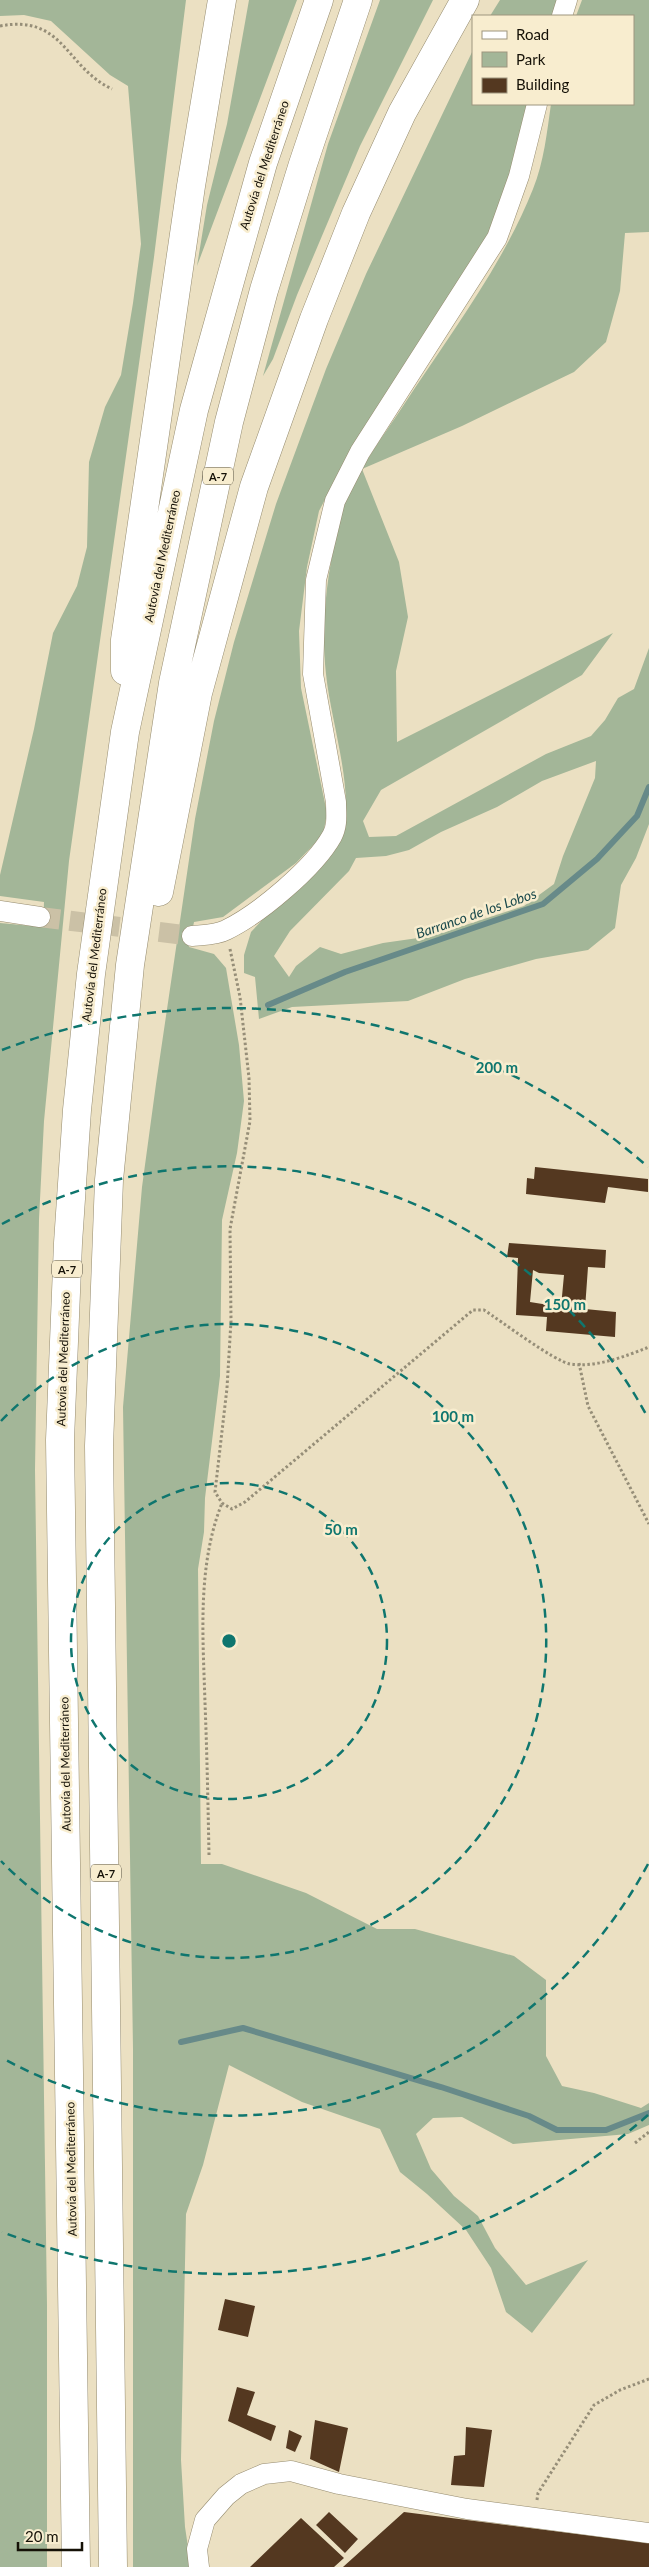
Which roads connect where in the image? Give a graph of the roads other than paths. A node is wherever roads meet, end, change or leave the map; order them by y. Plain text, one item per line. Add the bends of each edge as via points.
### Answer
1 (222, 0) edge
2 (319, 0) edge
3 (358, 0) edge
4 (464, 0) edge
5 (567, 0) edge
6 (562, 15) edge
7 (537, 105) edge
8 (125, 732) junction
9 (0, 911) edge
10 (40, 917) tunnel mouth
11 (192, 936) tunnel mouth
12 (130, 965) junction
13 (649, 2533) edge
14 (76, 2567) edge
15 (113, 2567) edge
16 (199, 2567) edge

1 - 8 highway via 191,186 125,640
2 - 8 highway, Autovía del Mediterráneo / A-7 via 263,163 194,410
3 - 12 highway, A-7 via 302,164 229,422 173,683
4 - 12 highway via 402,113 356,213 314,318 254,487 198,694 154,914
5 - 6 street
7 - 11 street via 519,176 497,238 360,452 335,501 316,580 313,626 313,674 336,802 337,822 332,836 301,874 261,907 225,931
8 - 14 highway, Autovía del Mediterráneo / A-7 via 92,965 77,1110 60,1440
9 - 10 street
12 - 15 highway, A-7 via 109,1180 99,1446
13 - 16 street via 458,2507 339,2484 291,2470 264,2474 241,2484 205,2520 198,2549

